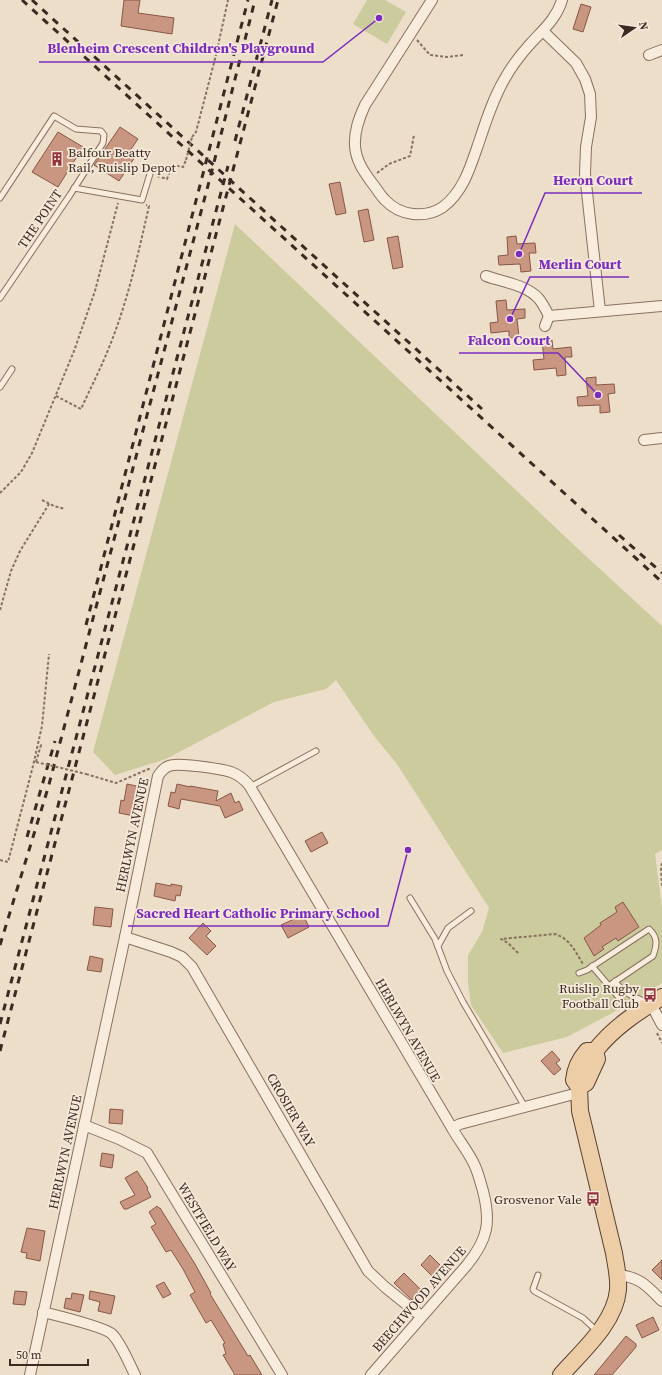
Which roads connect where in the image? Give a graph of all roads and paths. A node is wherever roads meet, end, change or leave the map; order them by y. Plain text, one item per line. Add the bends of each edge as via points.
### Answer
1 (228, 0) edge
2 (432, 0) edge
3 (562, 0) edge
4 (543, 31) junction
5 (410, 34) junction
6 (662, 50) edge
7 (463, 55) dead end
8 (649, 55) dead end
9 (414, 135) dead end
10 (150, 174) dead end
11 (160, 176) dead end
12 (369, 179) junction
13 (74, 188) junction
14 (0, 198) edge
15 (119, 200) dead end
16 (141, 204) dead end
17 (486, 276) dead end
18 (0, 298) edge
19 (662, 306) edge
20 (600, 311) junction
21 (549, 316) junction
22 (545, 326) dead end
23 (12, 369) dead end
24 (0, 388) edge
25 (56, 396) junction
26 (662, 438) edge
27 (644, 440) dead end
28 (0, 493) edge
29 (42, 500) dead end
30 (49, 504) junction
31 (65, 509) dead end
32 (0, 610) edge
33 (49, 654) dead end
34 (38, 745) junction
35 (316, 751) dead end
36 (161, 770) junction
37 (250, 787) junction
38 (0, 860) edge
39 (662, 863) edge
40 (662, 887) edge
41 (410, 898) dead end
42 (471, 911) dead end
43 (125, 937) junction
44 (438, 946) junction
45 (518, 953) dead end
46 (589, 968) junction
47 (579, 973) dead end
48 (615, 981) junction
49 (610, 985) junction
50 (656, 1000) edge
51 (634, 1014) junction
52 (662, 1025) edge
53 (578, 1090) junction
54 (525, 1107) junction
55 (84, 1125) junction
56 (452, 1128) junction
57 (538, 1275) dead end
58 (618, 1275) junction
59 (662, 1301) edge
60 (43, 1312) junction
61 (421, 1316) junction
62 (598, 1333) junction
63 (30, 1375) edge
64 (135, 1375) edge
65 (282, 1375) edge
66 (371, 1375) edge
67 (561, 1375) edge

1 - 11 path, bridge via 196,132 192,137 186,160 183,167 172,165 167,179
2 - 5 street
3 - 4 street via 557,12
4 - 12 street via 504,80 468,172 457,191 443,207 434,212 416,215 399,211 385,200
4 - 20 street via 576,63 585,78 590,94 592,110 585,174
5 - 7 path via 430,55
5 - 12 street via 375,88 358,121 356,153
6 - 8 street
9 - 12 path via 410,156 389,164
10 - 13 lane via 142,200
13 - 14 lane, THE POINT via 103,143 104,135 101,131 76,129 54,116
13 - 18 lane, THE POINT
15 - 25 path via 95,291
16 - 25 path via 149,206 130,283 108,350 93,384 81,408
17 - 21 street via 532,293
19 - 20 street
20 - 21 street
21 - 22 street
23 - 24 lane
25 - 28 path via 32,453 21,472
26 - 27 street
29 - 30 path
30 - 31 path
30 - 32 path via 20,551
33 - 34 path
34 - 36 path, bridge via 41,745 36,762 102,778 116,784 153,767
34 - 38 path via 8,862
35 - 37 lane
36 - 37 street, HERLWYN AVENUE via 170,765 188,765 231,772 242,777
36 - 43 street, HERLWYN AVENUE
37 - 56 street, HERLWYN AVENUE
39 - 40 path
41 - 44 lane
42 - 44 lane via 448,928
43 - 55 street, HERLWYN AVENUE
43 - 61 street, CROSIER WAY via 171,952 182,957 192,967 368,1270
44 - 54 lane via 446,971
45 - 46 path via 501,939 555,934 563,936
46 - 47 lane
46 - 48 lane via 649,929 656,940 653,956
46 - 49 lane
48 - 49 lane
48 - 50 lane via 619,988 638,1000
49 - 51 lane
50 - 51 main road
50 - 52 street
51 - 53 main road via 603,1040 595,1051 597,1059 586,1083
53 - 54 street
53 - 58 main road via 580,1111
54 - 56 street
55 - 60 street, HERLWYN AVENUE
55 - 65 street, WESTFIELD WAY via 148,1153
56 - 61 street, BEECHWOOD AVENUE via 474,1162 480,1178 487,1207 486,1233 475,1256
57 - 62 lane via 534,1291 583,1318
58 - 59 street via 639,1280
58 - 62 main road via 615,1304 610,1317
60 - 63 street, HERLWYN AVENUE
60 - 64 street via 111,1333
61 - 66 street, BEECHWOOD AVENUE
62 - 67 main road

